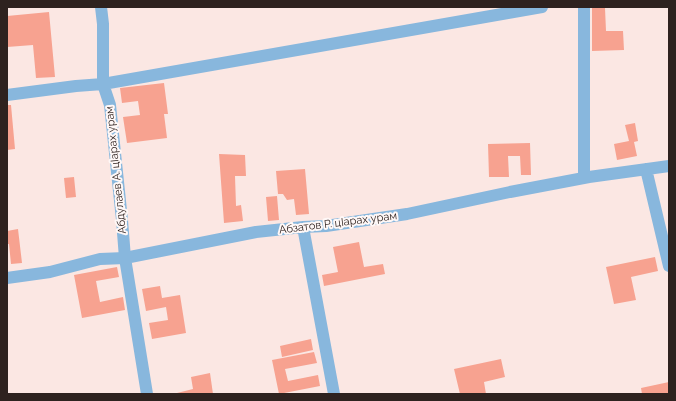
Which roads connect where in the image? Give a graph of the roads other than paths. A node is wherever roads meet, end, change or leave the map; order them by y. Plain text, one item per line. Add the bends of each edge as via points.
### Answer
1 (101, 7) edge
2 (542, 7) edge
3 (584, 7) edge
4 (103, 84) junction
5 (7, 95) edge
6 (669, 166) edge
7 (646, 169) junction
8 (584, 178) junction
9 (304, 227) junction
10 (125, 258) junction
11 (669, 266) edge
12 (7, 278) edge
13 (147, 394) edge
14 (334, 394) edge

1 - 4 street, Абдулаев А. цIарах урам
2 - 4 street
3 - 8 street
4 - 5 street
4 - 10 street, Абдулаев А. цIарах урам via 110,105
6 - 7 street, Абзатов Р. цIарах урам
7 - 8 street, Абзатов Р. цIарах урам
7 - 11 street
8 - 9 street, Абзатов Р. цIарах урам via 407,214
9 - 10 street, Абзатов Р. цIарах урам via 256,232
9 - 14 street
10 - 12 street, Абзатов Р. цIарах урам via 100,259 50,272
10 - 13 street, Абдулаев А. цIарах урам

